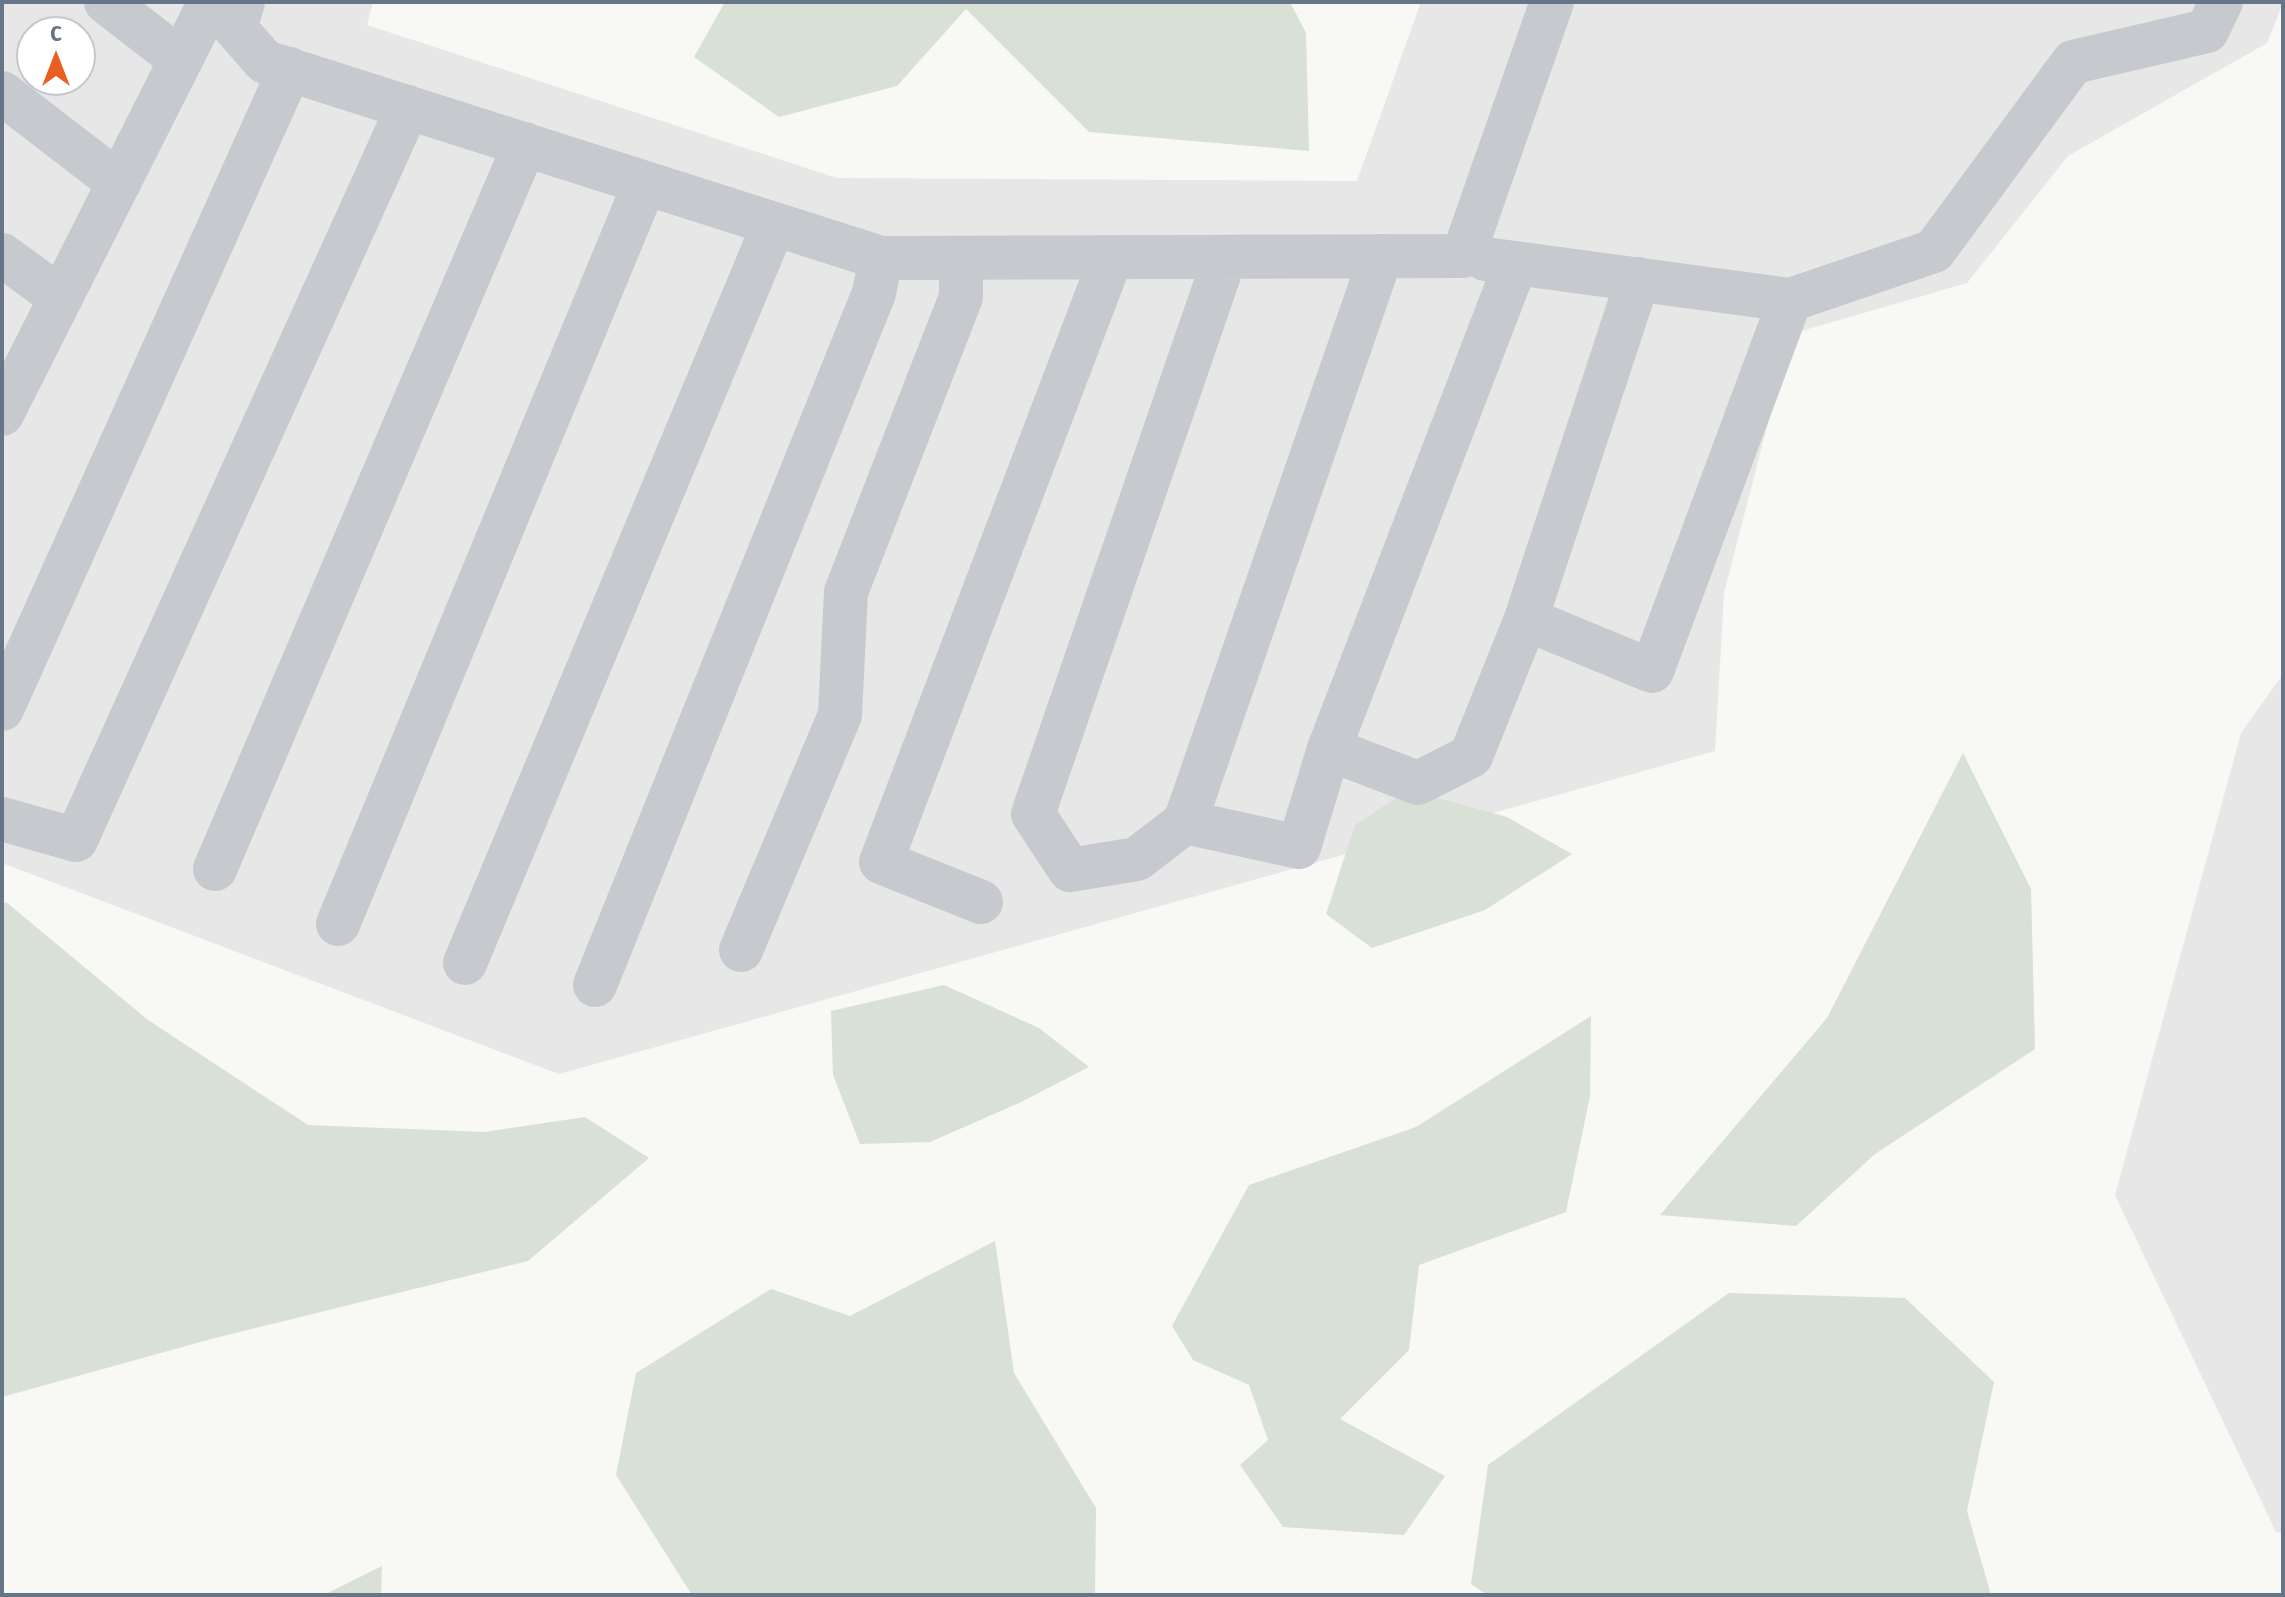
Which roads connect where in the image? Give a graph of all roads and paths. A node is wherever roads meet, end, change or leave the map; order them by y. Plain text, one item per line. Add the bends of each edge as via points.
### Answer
1 (106, 2) edge
2 (210, 2) edge
3 (243, 2) edge
4 (1552, 2) edge
5 (2221, 2) edge
6 (181, 60) junction
7 (290, 69) junction
8 (2, 93) edge
9 (408, 107) junction
10 (525, 144) junction
11 (119, 183) junction
12 (645, 183) junction
13 (774, 224) junction
14 (2, 255) edge
15 (1381, 256) junction
16 (1463, 256) junction
17 (1225, 257) junction
18 (881, 258) junction
19 (961, 258) junction
20 (1111, 258) junction
21 (1516, 263) junction
22 (1638, 279) junction
23 (61, 298) junction
24 (1790, 300) junction
25 (3, 412) edge
26 (1526, 619) junction
27 (2, 709) edge
28 (1329, 749) junction
29 (2, 819) edge
30 (1185, 822) junction
31 (215, 869) dead end
32 (981, 902) dead end
33 (338, 924) dead end
34 (741, 950) dead end
35 (465, 963) dead end
36 (595, 985) dead end

1 - 6 lane
2 - 6 lane
3 - 7 lane via 235,28 265,62
4 - 16 lane
5 - 24 lane via 2207,31 2073,62 1934,251
6 - 11 lane
7 - 9 lane
7 - 27 lane
8 - 11 lane
9 - 10 lane
9 - 29 lane via 76,840
10 - 12 lane
10 - 31 lane
11 - 23 lane
12 - 13 lane
12 - 33 lane
13 - 18 lane
13 - 35 lane
14 - 23 lane
15 - 16 lane
15 - 17 lane
15 - 30 lane
16 - 21 lane
17 - 20 lane
17 - 30 lane via 1033,814 1070,870 1137,859
18 - 19 lane
18 - 36 lane via 874,293
19 - 20 lane
19 - 34 lane via 961,297 846,592 840,715
20 - 32 lane via 881,862
21 - 22 lane
21 - 28 lane
22 - 24 lane
22 - 26 lane
23 - 25 lane
24 - 26 lane via 1652,671
26 - 28 lane via 1471,756 1418,783
28 - 30 lane via 1299,847

